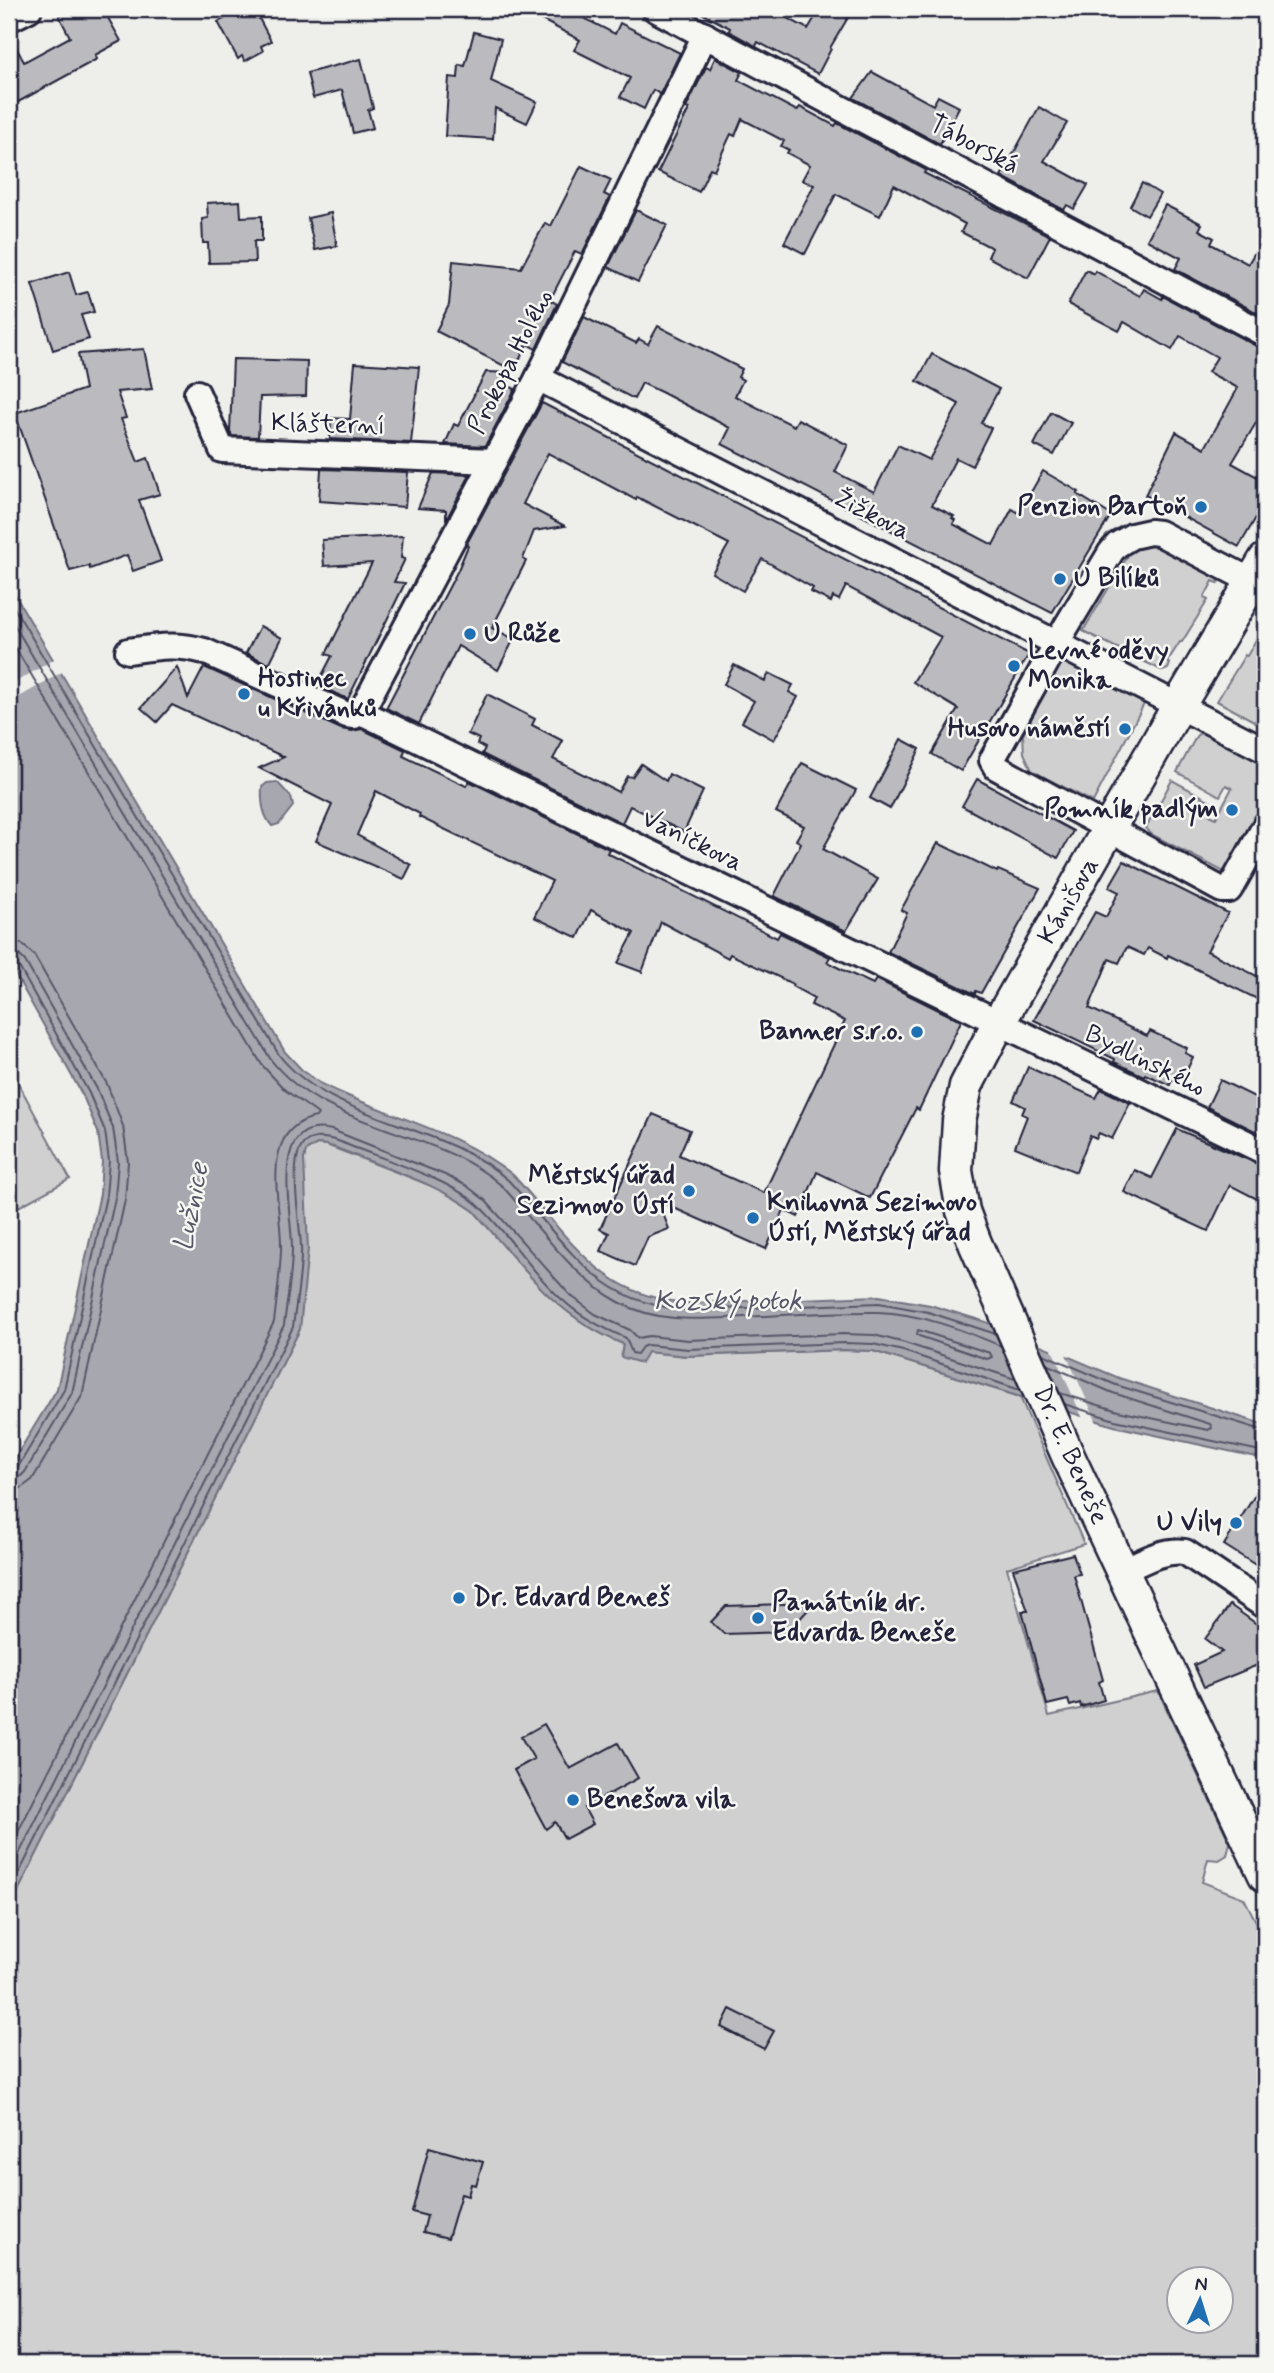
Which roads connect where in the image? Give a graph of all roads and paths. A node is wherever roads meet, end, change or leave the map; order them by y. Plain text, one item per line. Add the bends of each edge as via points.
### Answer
1 (29, 9) edge
2 (656, 9) edge
3 (9, 19) edge
4 (705, 35) junction
5 (1265, 334) edge
6 (538, 378) junction
7 (197, 393) dead end
8 (494, 461) junction
9 (1261, 577) edge
10 (1057, 644) junction
11 (128, 651) dead end
12 (1179, 705) junction
13 (361, 712) junction
14 (1265, 750) edge
15 (1265, 826) edge
16 (1110, 830) junction
17 (998, 1024) junction
18 (1265, 1152) edge
19 (1122, 1571) junction
20 (1265, 1605) edge
21 (1265, 1875) edge

1 - 3 street
2 - 4 street, Táborská
4 - 5 street, Táborská
4 - 6 street, Prokopa Holého
6 - 8 street, Prokopa Holého
6 - 10 street, Žižkova
7 - 8 street, Klášterní via 222,450
8 - 13 street, Prokopa Holého
9 - 10 street via 1159,533 1132,536 1111,552
9 - 12 street, Kánišova
10 - 12 street, Žižkova
10 - 16 street via 992,763
11 - 13 street, Vaníčkova via 186,645 347,716
12 - 14 street, Žižkova
12 - 16 street, Kánišova
13 - 17 street, Vaníčkova
15 - 16 street via 1229,890 1211,885
16 - 17 street, Kánišova
17 - 18 street, Bydlinského
17 - 19 street, Dr. E. Beneše via 966,1086 959,1121 956,1171 969,1229
19 - 20 street via 1161,1554 1185,1552
19 - 21 street, Dr. E. Beneše

